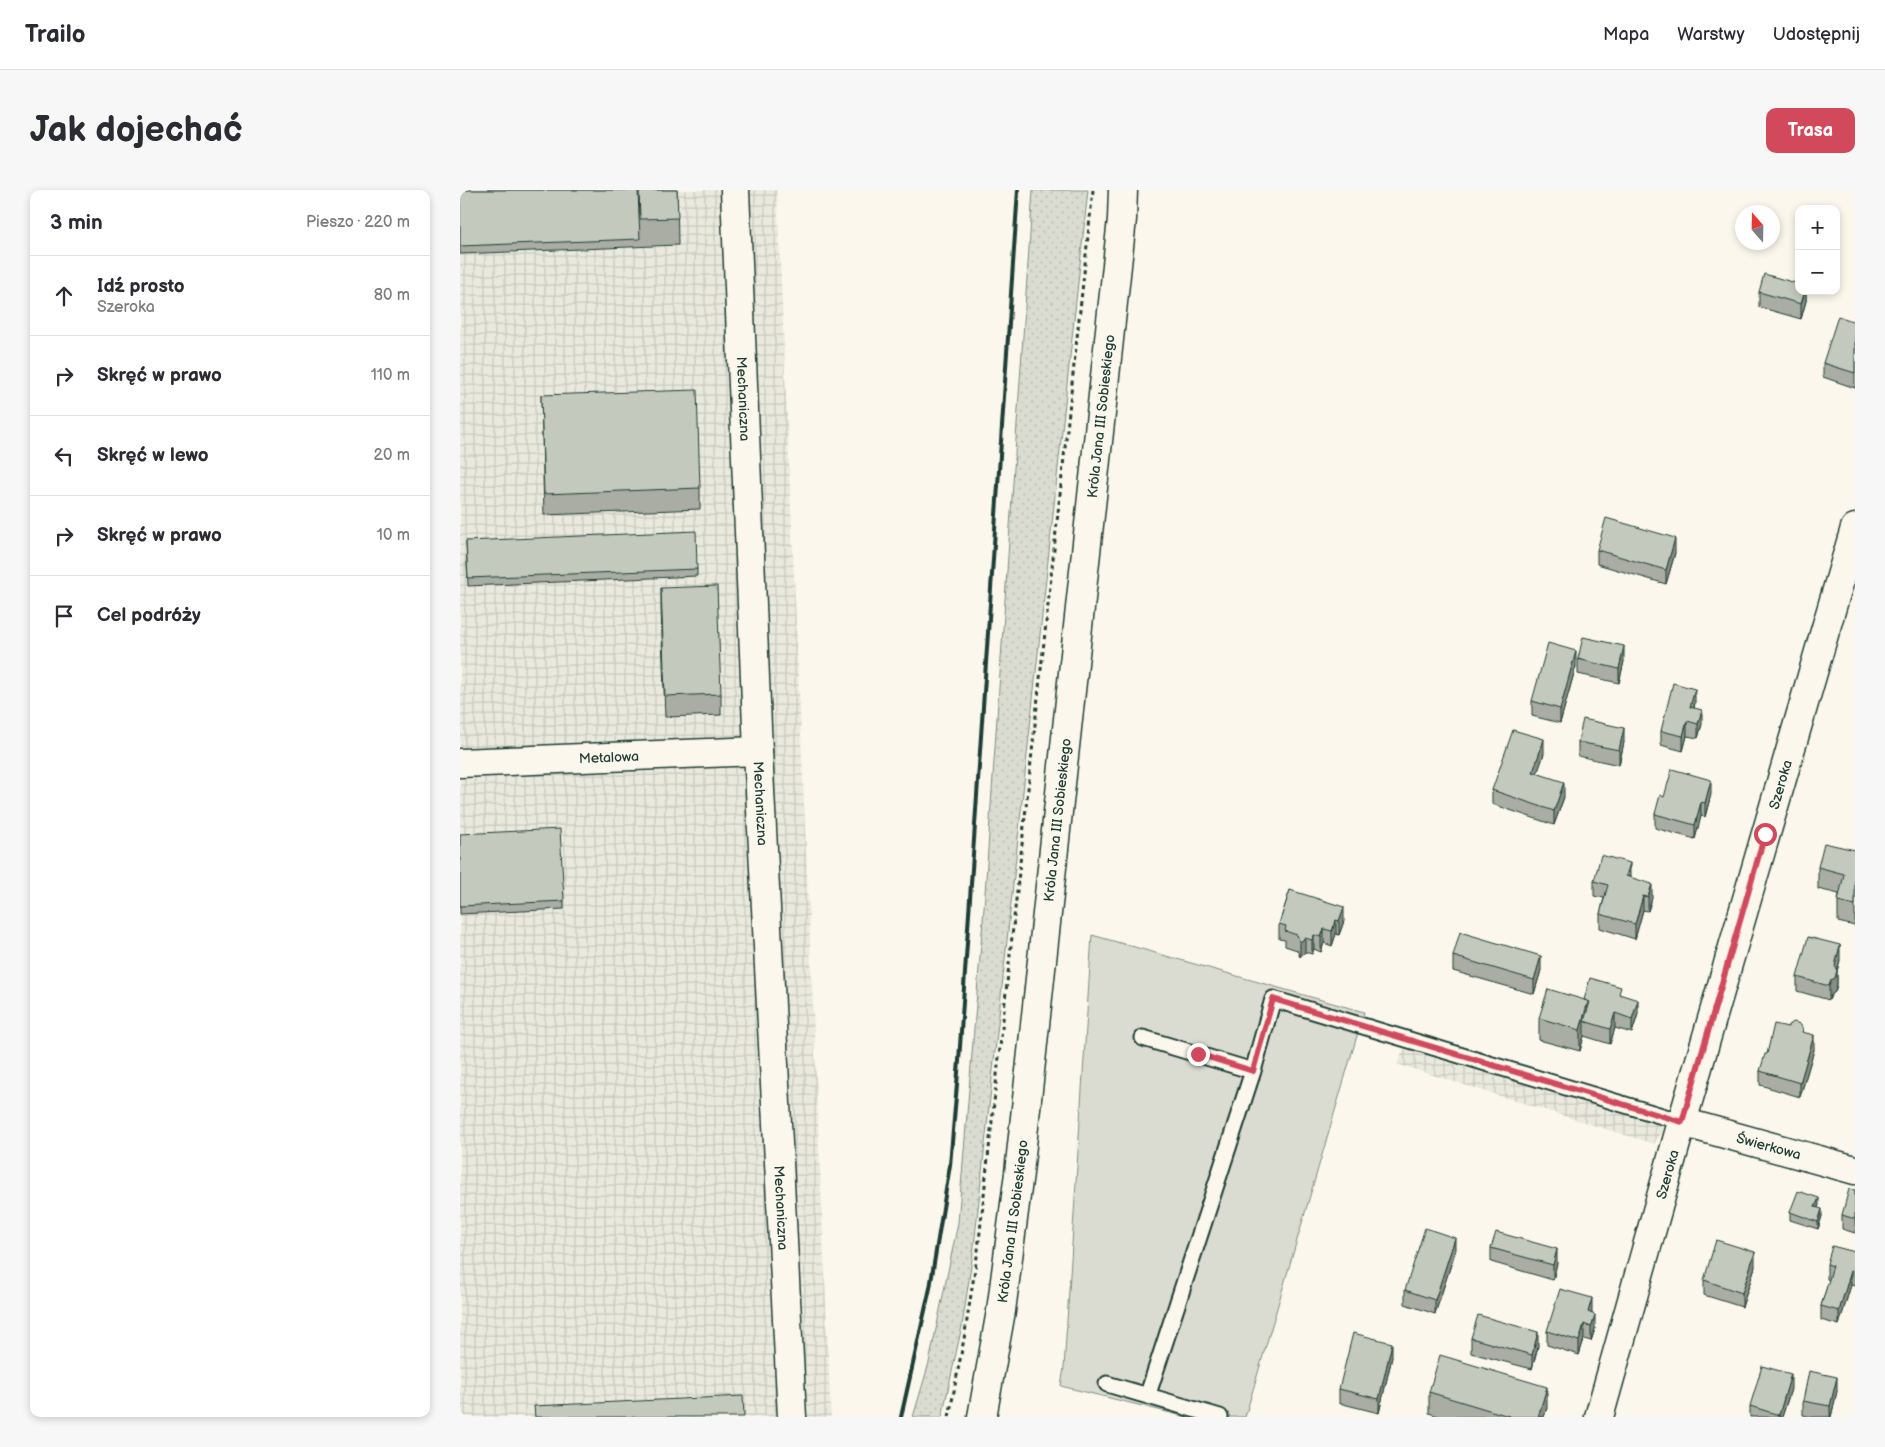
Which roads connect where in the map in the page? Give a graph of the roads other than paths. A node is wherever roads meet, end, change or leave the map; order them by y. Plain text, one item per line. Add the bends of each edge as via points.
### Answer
1 (735, 190) edge
2 (1123, 190) edge
3 (1129, 190) edge
4 (1122, 219) junction
5 (1855, 528) edge
6 (758, 752) junction
7 (460, 763) edge
8 (1143, 1038) dead end
9 (1253, 1071) junction
10 (1682, 1122) junction
11 (1855, 1170) edge
12 (1107, 1384) dead end
13 (1148, 1394) junction
14 (792, 1417) edge
15 (982, 1417) edge
16 (1220, 1417) edge
17 (1599, 1417) edge

1 - 6 street, Mechaniczna
2 - 4 street, Króla Jana III Sobieskiego
3 - 4 street, Króla Jana III Sobieskiego
4 - 15 street, Króla Jana III Sobieskiego via 1017,1189 1001,1311
5 - 10 street, Szeroka
6 - 7 street, Metalowa
6 - 14 street, Mechaniczna
8 - 9 lane
9 - 10 lane via 1273,999
9 - 13 lane
10 - 11 street, Świerkowa
10 - 17 street, Szeroka
12 - 13 lane
13 - 16 lane

